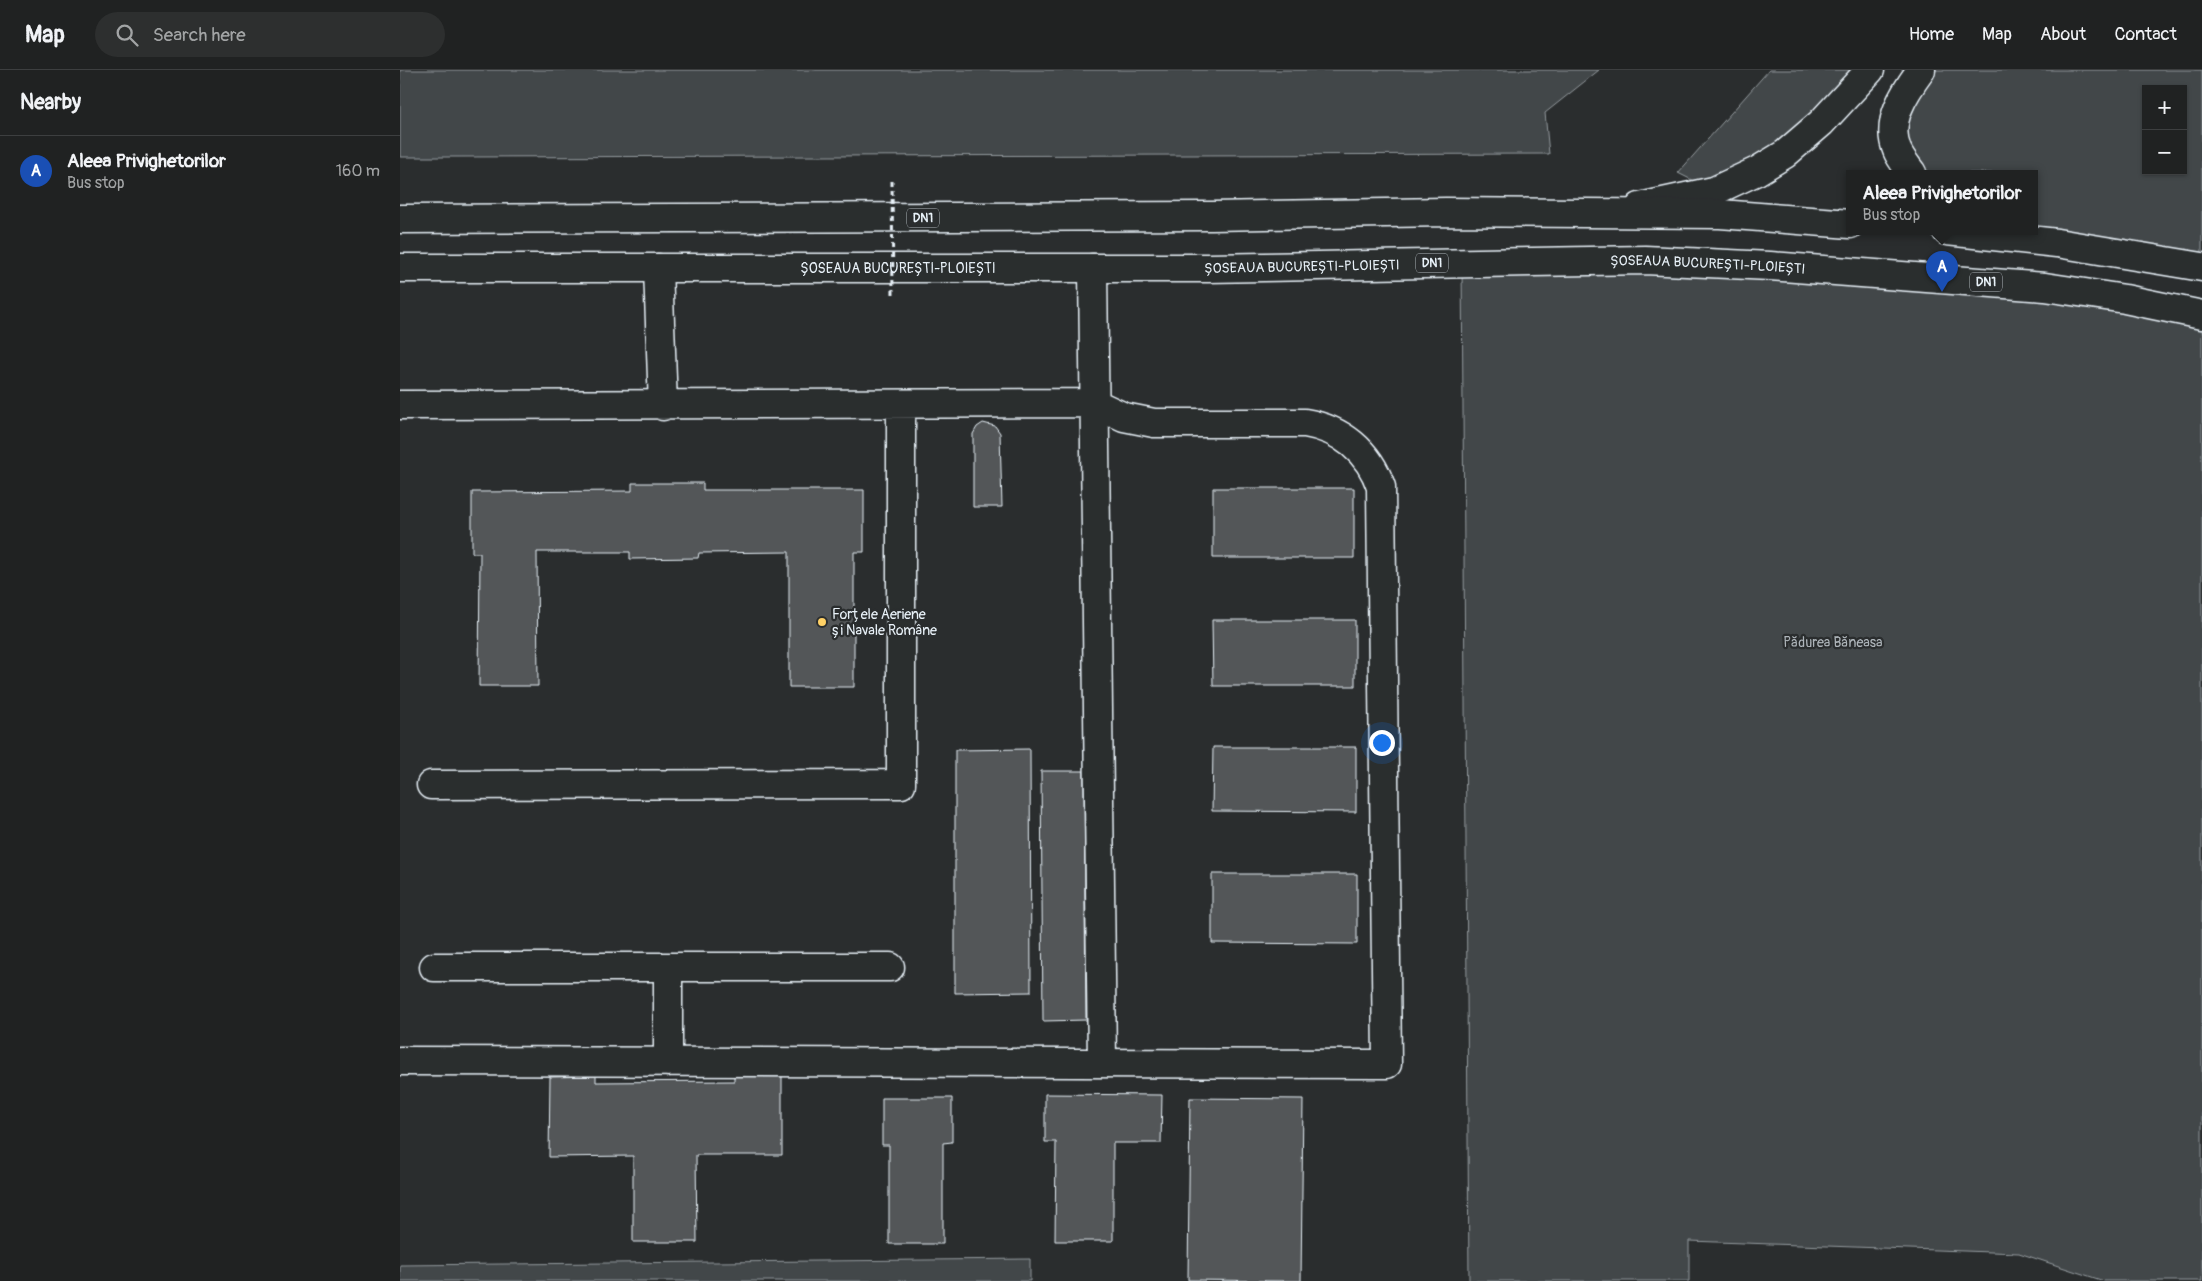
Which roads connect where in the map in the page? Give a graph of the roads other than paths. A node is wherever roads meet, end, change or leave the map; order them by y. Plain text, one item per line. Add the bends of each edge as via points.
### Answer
1 (1870, 70) edge
2 (1921, 70) edge
3 (1910, 170) edge
4 (1612, 212) junction
5 (400, 218) edge
6 (1846, 224) edge
7 (1983, 235) edge
8 (2032, 235) edge
9 (2056, 243) junction
10 (2202, 267) edge
11 (400, 268) edge
12 (658, 268) junction
13 (1093, 268) junction
14 (2201, 315) edge
15 (1094, 403) junction
16 (901, 404) junction
17 (400, 406) edge
18 (663, 406) junction
19 (431, 785) dead end
20 (434, 967) dead end
21 (668, 967) junction
22 (890, 967) dead end
23 (400, 1061) edge
24 (668, 1062) junction
25 (1102, 1063) junction

1 - 4 main road via 1821,123 1785,154 1757,171 1702,195
2 - 3 main road via 1903,95 1893,123 1896,149
4 - 5 main road, DN1
4 - 6 main road, DN1 via 1720,214
7 - 9 main road
8 - 9 main road
9 - 10 main road
11 - 12 main road, ȘOSEAUA BUCUREȘTI-PLOIEȘTI / DN1
12 - 13 main road, ȘOSEAUA BUCUREȘTI-PLOIEȘTI / DN1
12 - 18 main road
13 - 14 main road, ȘOSEAUA BUCUREȘTI-PLOIEȘTI / DN1 via 1655,261 1834,270 2045,287
13 - 15 main road
15 - 16 main road
15 - 25 main road
15 - 25 main road via 1124,416 1154,423 1305,423 1320,426 1339,433 1355,445 1376,472 1381,487 1387,1064
16 - 18 main road
16 - 19 main road via 901,784
17 - 18 main road
20 - 21 main road
21 - 22 main road
21 - 24 main road
23 - 24 main road
24 - 25 main road

